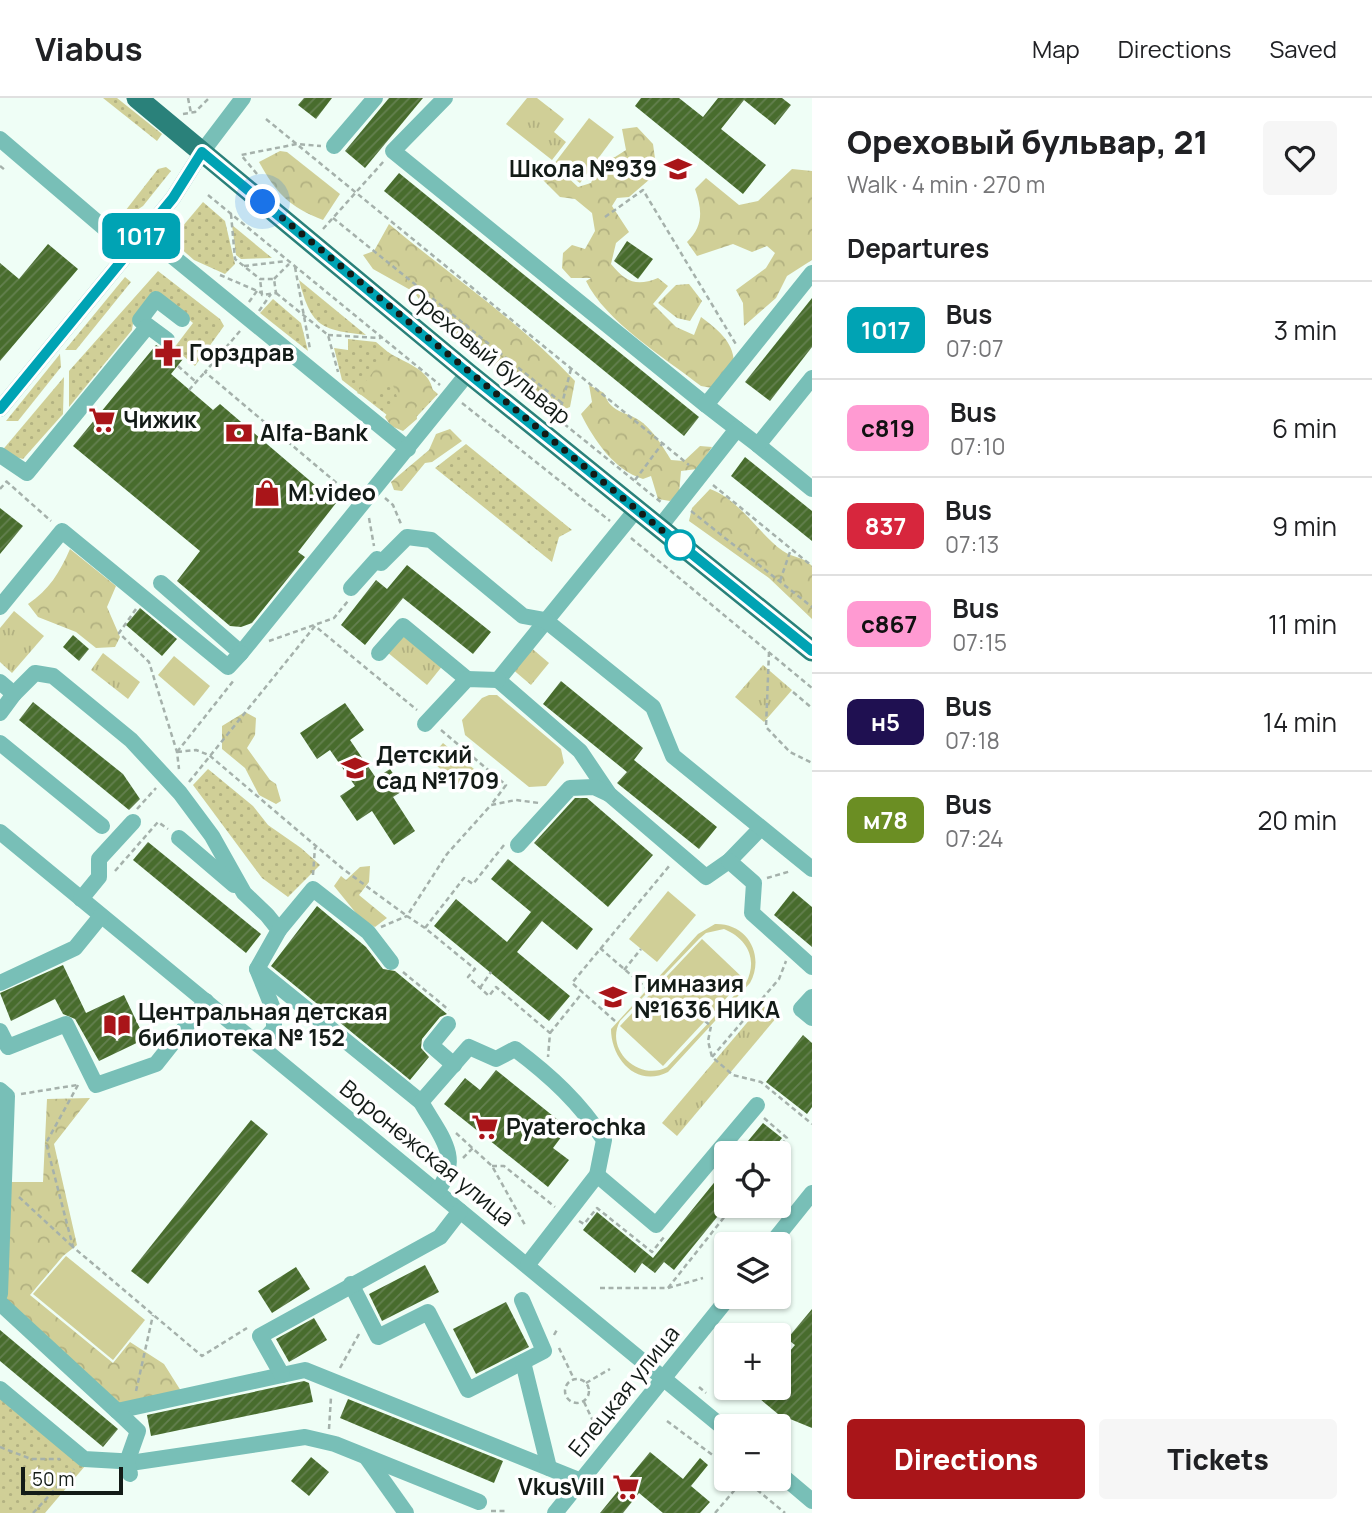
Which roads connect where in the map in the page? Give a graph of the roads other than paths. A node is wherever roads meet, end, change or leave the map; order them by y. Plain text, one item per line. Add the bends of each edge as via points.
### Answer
1 (137, 98) edge
2 (243, 98) edge
3 (375, 98) edge
4 (445, 98) edge
5 (0, 139) edge
6 (334, 146) road end
7 (202, 152) junction
8 (144, 233) junction
9 (130, 250) junction
10 (812, 273) edge
11 (182, 318) dead end
12 (147, 327) junction
13 (167, 340) dead end
14 (468, 373) junction
15 (812, 378) edge
16 (706, 405) junction
17 (0, 409) edge
18 (737, 429) junction
19 (758, 445) junction
20 (408, 449) junction
21 (0, 455) edge
22 (812, 489) edge
23 (636, 510) junction
24 (659, 528) junction
25 (161, 583) dead end
26 (351, 588) dead end
27 (0, 607) edge
28 (545, 620) junction
29 (812, 651) edge
30 (241, 653) junction
31 (380, 653) dead end
32 (467, 679) junction
33 (498, 680) junction
34 (0, 682) edge
35 (14, 694) junction
36 (0, 713) edge
37 (427, 722) road end
38 (0, 743) edge
39 (609, 793) junction
40 (133, 822) road end
41 (102, 826) dead end
42 (760, 828) junction
43 (0, 832) edge
44 (178, 838) road end
45 (518, 845) road end
46 (729, 860) junction
47 (806, 870) edge
48 (244, 893) junction
49 (81, 899) junction
50 (101, 916) junction
51 (279, 930) junction
52 (391, 962) road end
53 (812, 967) edge
54 (257, 969) junction
55 (0, 983) edge
56 (812, 997) edge
57 (206, 1001) junction
58 (812, 1017) edge
59 (448, 1024) road end
60 (0, 1031) edge
61 (260, 1045) junction
62 (454, 1065) junction
63 (2, 1094) edge
64 (421, 1102) junction
65 (760, 1111) road end
66 (597, 1175) junction
67 (438, 1191) junction
68 (812, 1193) edge
69 (460, 1211) junction
70 (781, 1232) edge
71 (528, 1264) junction
72 (351, 1284) junction
73 (0, 1294) edge
74 (522, 1300) dead end
75 (0, 1303) edge
76 (719, 1309) edge
77 (523, 1362) junction
78 (282, 1375) junction
79 (664, 1377) junction
80 (0, 1389) edge
81 (125, 1409) junction
82 (714, 1420) edge
83 (367, 1458) junction
84 (129, 1468) junction
85 (549, 1468) junction
86 (581, 1481) junction
87 (791, 1481) edge
88 (809, 1492) edge
89 (482, 1507) edge
90 (406, 1513) edge
91 (555, 1513) edge

1 - 7 main road, Ореховый бульвар
2 - 7 street
3 - 6 street
4 - 16 street via 393,151
5 - 9 street
7 - 8 street
7 - 14 main road, Ореховый бульвар
8 - 9 street
8 - 20 street
9 - 17 street
10 - 16 street
11 - 12 street via 156,299 140,320
12 - 13 street
12 - 21 street via 27,473
14 - 20 street
14 - 23 main road, Ореховый бульвар
15 - 19 street
16 - 18 street
18 - 19 street
18 - 24 street
19 - 22 street
20 - 30 street via 375,488 365,510
23 - 24 main road, Ореховый бульвар
23 - 28 street
24 - 29 main road, Ореховый бульвар
25 - 30 street
26 - 28 street via 377,559 381,563 407,537 430,540 523,616
27 - 30 street via 62,531 228,667
28 - 33 street
28 - 42 street via 653,707 673,756
31 - 32 street via 404,626
32 - 33 street
32 - 37 street
33 - 39 street via 580,751
34 - 35 street
35 - 36 street
35 - 48 street via 35,673 54,676 131,740 212,836
38 - 41 street
39 - 45 street via 594,787 570,788
39 - 46 street via 706,877
40 - 49 street via 99,859 99,877
42 - 46 street
42 - 47 street
43 - 49 street, Воронежская улица
44 - 48 street
46 - 53 street via 754,883 752,913
48 - 51 street
49 - 50 street, Воронежская улица
50 - 55 street via 75,948
50 - 57 street, Воронежская улица
51 - 52 street via 313,889 368,933
51 - 54 street
54 - 61 street via 274,1011 274,1029
54 - 64 street
56 - 58 street via 802,1009
57 - 60 street via 156,1064 96,1085 65,1024 8,1047
57 - 61 street, Воронежская улица
59 - 62 street via 431,1045
61 - 67 street, Воронежская улица
62 - 64 street
62 - 66 street via 469,1047 496,1059 515,1049 535,1064 588,1115 604,1140
63 - 73 street
64 - 67 street via 451,1156 449,1177
65 - 66 street via 656,1224
66 - 71 street
67 - 69 street, Воронежская улица
68 - 70 street
69 - 71 street, Воронежская улица
69 - 72 street via 440,1237
71 - 79 street, Воронежская улица
72 - 77 street via 378,1337 428,1312 468,1390
72 - 78 street via 260,1336
74 - 77 street via 544,1351
75 - 81 street
76 - 79 street, Елецкая улица
77 - 85 street
78 - 81 street
78 - 85 street via 304,1370
79 - 82 street, Воронежская улица
79 - 86 street, Елецкая улица
80 - 84 street via 84,1459
81 - 84 street via 138,1431
83 - 84 street via 305,1437
83 - 89 street
83 - 90 street
85 - 86 street
86 - 91 street, Елецкая улица
87 - 88 street

